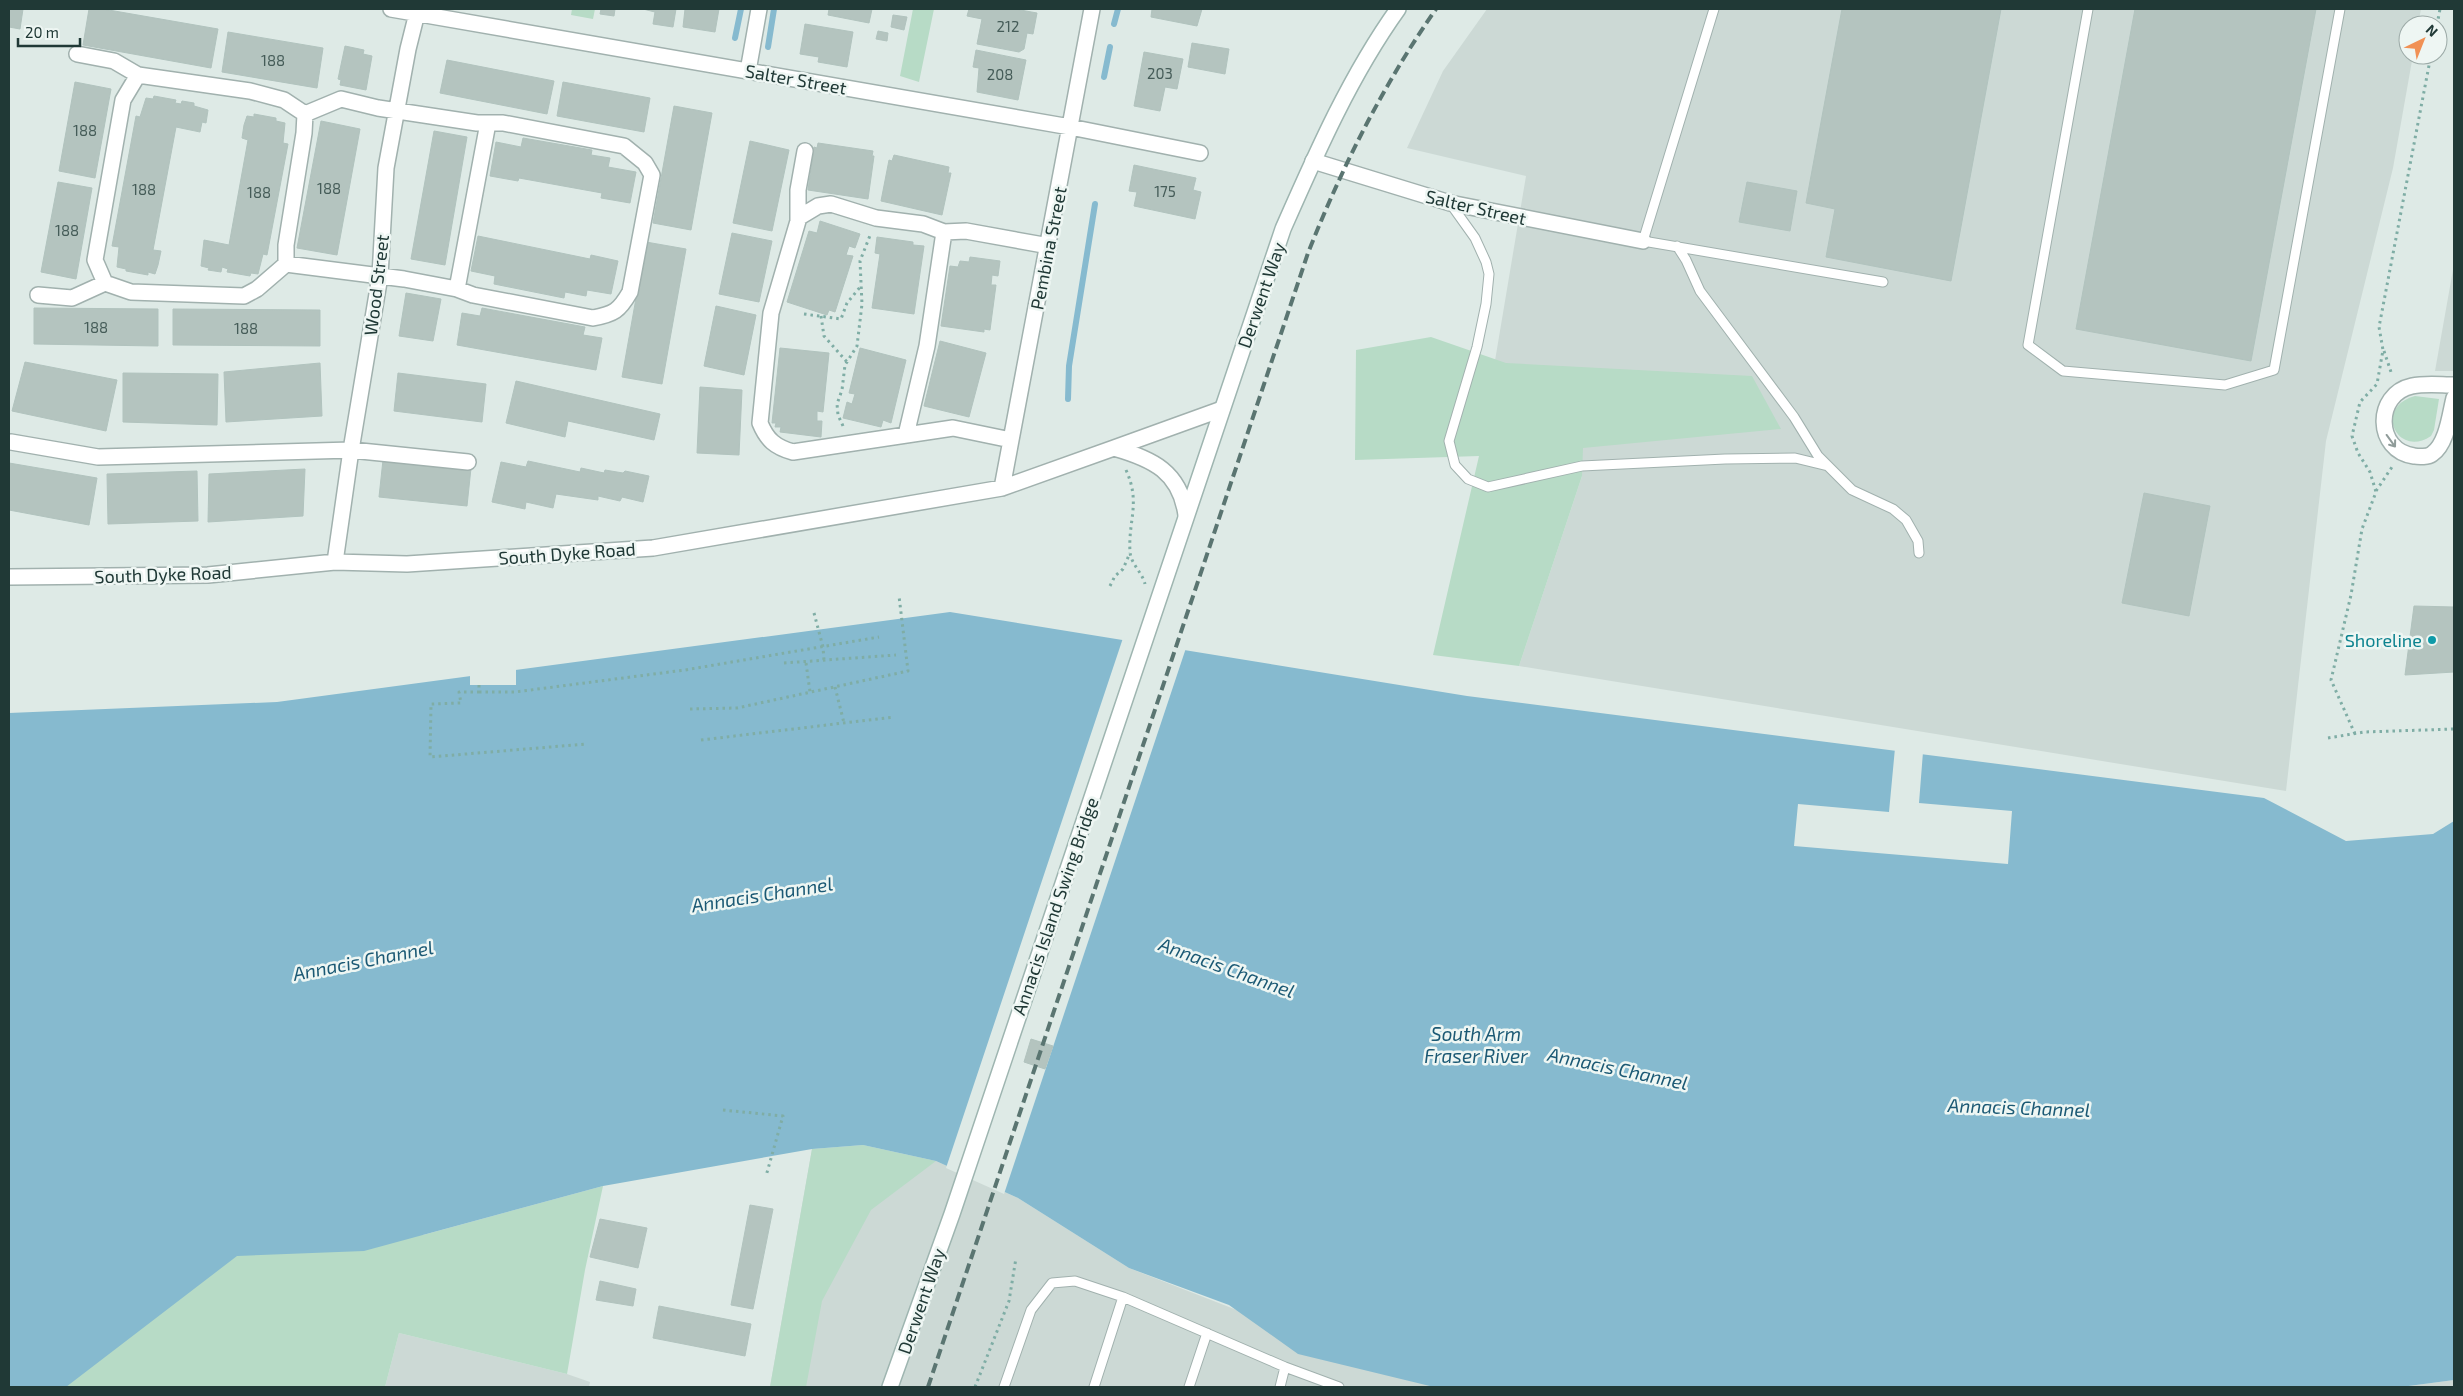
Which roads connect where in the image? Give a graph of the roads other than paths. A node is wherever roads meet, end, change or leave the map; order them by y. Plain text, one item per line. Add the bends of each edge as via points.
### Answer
1 (392, 9) edge
2 (759, 9) edge
3 (1092, 9) edge
4 (1398, 9) edge
5 (1714, 9) edge
6 (2088, 9) edge
7 (2340, 9) edge
8 (417, 11) edge
9 (77, 54) dead end
10 (748, 71) junction
11 (138, 75) junction
12 (396, 111) junction
13 (305, 114) junction
14 (488, 123) junction
15 (1070, 127) junction
16 (805, 151) dead end
17 (1200, 153) dead end
18 (1313, 161) junction
19 (1450, 203) junction
20 (798, 218) junction
21 (944, 232) junction
22 (1642, 241) junction
23 (1049, 246) junction
24 (1677, 246) junction
25 (286, 264) junction
26 (380, 276) junction
27 (1883, 282) dead end
28 (105, 284) junction
29 (457, 289) junction
30 (38, 295) dead end
31 (2454, 385) edge
32 (2454, 398) edge
33 (1222, 409) junction
34 (906, 435) junction
35 (1011, 440) junction
36 (11, 442) dead end
37 (1114, 448) junction
38 (351, 450) junction
39 (468, 462) dead end
40 (1828, 466) junction
41 (1002, 488) junction
42 (1186, 516) junction
43 (1919, 553) dead end
44 (335, 562) junction
45 (9, 577) edge
46 (1159, 598) joint
47 (952, 1214) joint
48 (1123, 1297) junction
49 (1206, 1334) junction
50 (1285, 1367) junction
51 (890, 1387) edge
52 (1004, 1387) edge
53 (1094, 1387) edge
54 (1189, 1387) edge
55 (1280, 1387) edge
56 (1339, 1387) edge

1 - 8 street, Salter Street
2 - 10 street
3 - 15 street, Pembina Street
4 - 18 street, Derwent Way via 1344,98
5 - 22 lane
6 - 7 lane via 2028,345 2063,371 2225,385 2274,370
8 - 10 street, Salter Street
8 - 12 street, Wood Street
9 - 11 street via 114,61
10 - 15 street, Salter Street
11 - 13 street via 250,91 284,100
11 - 28 street via 123,100 95,260
12 - 13 street via 340,99
12 - 14 street
12 - 26 street, Wood Street via 386,168
13 - 25 street
14 - 29 street
14 - 29 street via 503,123 624,146 645,163 652,175 630,292 621,308 592,318 473,295
15 - 17 street, Salter Street
15 - 23 street, Pembina Street
16 - 20 street via 798,190
18 - 19 street, Salter Street
18 - 33 street, Derwent Way via 1283,229
19 - 22 street, Salter Street
19 - 40 lane via 1475,238 1488,274 1477,347 1448,441 1455,465 1468,479 1488,487 1582,466 1725,459 1795,458
20 - 21 street via 818,206 831,204 875,217 923,224
20 - 34 street via 771,313 760,422 765,437 778,447 793,452
21 - 23 street via 966,231
21 - 34 street via 927,346
22 - 24 lane
23 - 35 street, Pembina Street
24 - 27 lane
24 - 40 lane via 1700,291
25 - 26 street
25 - 28 street via 244,296 131,292
26 - 29 street
26 - 38 street, Wood Street
28 - 30 street via 72,298
31 -> 32 street via 2413,385 2398,392 2386,407 2383,419 2384,431 2390,442 2401,452 2420,457 2432,455 2441,444
33 - 37 street, South Dyke Road
33 - 42 street, Derwent Way
34 - 35 street via 952,428
35 - 41 street, Pembina Street
36 - 38 street via 98,458
37 - 41 street, South Dyke Road
37 - 42 street via 1145,458 1166,472 1184,499
38 - 39 street
38 - 44 street, Wood Street
40 - 43 lane via 1852,490 1906,520 1918,541
41 - 44 street, South Dyke Road via 654,548 407,564
42 - 46 street, Derwent Way
44 - 45 street, South Dyke Road via 208,575
46 - 47 street, Annacis Island Swing Bridge
47 - 51 street, Derwent Way
48 - 49 lane
48 - 52 lane via 1075,1281 1052,1283 1030,1310
48 - 53 lane
49 - 50 lane
49 - 54 lane
50 - 55 lane
50 - 56 lane

